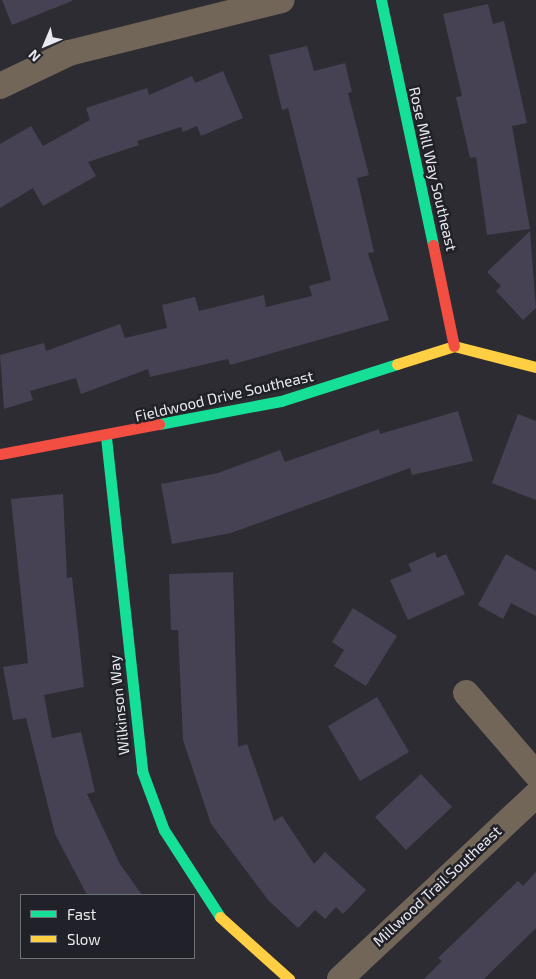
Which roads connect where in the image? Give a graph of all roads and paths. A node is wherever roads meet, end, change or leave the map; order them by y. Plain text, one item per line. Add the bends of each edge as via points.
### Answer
1 (282, 0) edge
2 (381, 0) edge
3 (0, 86) edge
4 (454, 346) junction
5 (536, 367) edge
6 (106, 437) junction
7 (0, 454) edge
8 (466, 693) dead end
9 (536, 774) edge
10 (536, 795) edge
11 (289, 979) edge
12 (340, 979) edge

1 - 3 street via 69,54
2 - 4 street, Rose Mill Way Southeast
4 - 5 street
4 - 6 street, Fieldwood Drive Southeast via 281,402
6 - 7 street, Fieldwood Drive Southeast
6 - 11 street, Wilkinson Way via 142,771 164,830 217,914
8 - 9 street
10 - 12 street, Millwood Trail Southeast

